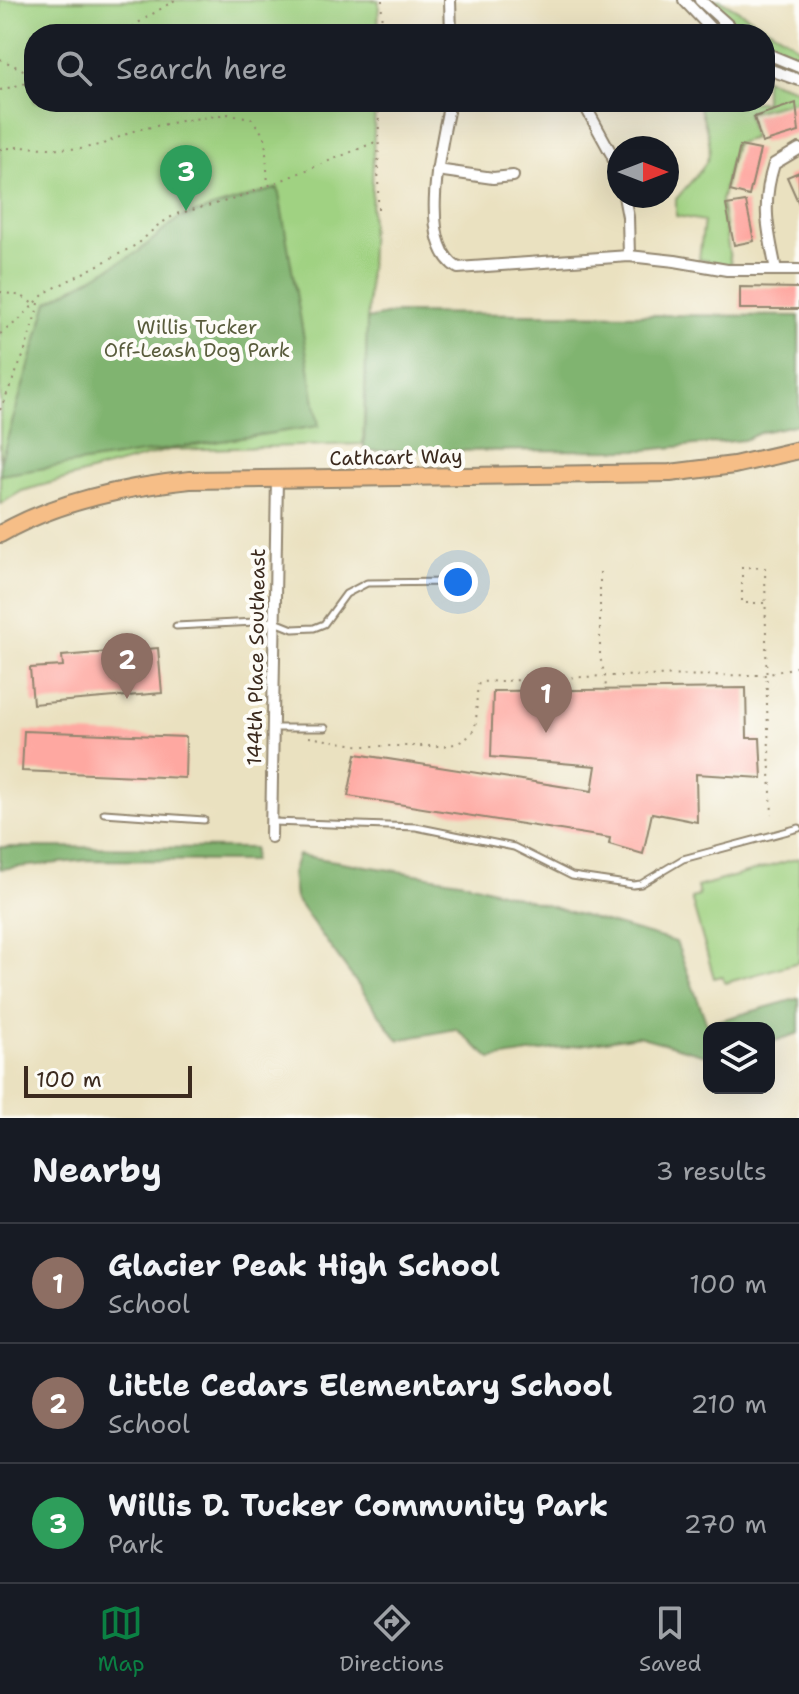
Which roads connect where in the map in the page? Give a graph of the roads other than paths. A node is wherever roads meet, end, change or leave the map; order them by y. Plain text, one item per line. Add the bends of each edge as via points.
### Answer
1 (450, 0) edge
2 (684, 0) edge
3 (700, 0) edge
4 (716, 15) junction
5 (451, 24) edge
6 (698, 24) edge
7 (708, 24) edge
8 (726, 24) edge
9 (775, 57) edge
10 (799, 67) edge
11 (775, 72) edge
12 (799, 80) edge
13 (448, 112) edge
14 (589, 112) edge
15 (607, 145) edge
16 (799, 149) edge
17 (437, 170) junction
18 (513, 176) dead end
19 (626, 208) edge
20 (629, 256) junction
21 (776, 270) junction
22 (799, 270) edge
23 (799, 450) edge
24 (277, 478) junction
25 (0, 534) edge
26 (468, 585) dead end
27 (273, 621) junction
28 (176, 626) dead end
29 (272, 728) junction
30 (325, 728) dead end
31 (104, 813) dead end
32 (204, 820) dead end
33 (272, 822) junction
34 (799, 828) edge
35 (271, 837) dead end

1 - 5 street
2 - 6 street
3 - 4 street
4 - 7 street
4 - 8 street
9 - 10 street
11 - 12 street
13 - 17 street
14 - 15 street
16 - 21 street via 774,164 767,186 767,227
17 - 18 street
17 - 20 street via 440,249 458,268
19 - 20 street
20 - 21 street via 727,270
21 - 22 street
23 - 24 main road, Cathcart Way via 670,473
24 - 25 main road, Cathcart Way via 141,485 80,500
24 - 27 street, 144th Place Southeast
26 - 27 lane via 367,583 346,594 324,624 293,629
27 - 28 lane
27 - 29 street, 144th Place Southeast
29 - 30 lane
29 - 33 street, 144th Place Southeast
31 - 32 lane
33 - 34 lane via 416,827 514,847 572,876 633,885 683,859
33 - 35 street, 144th Place Southeast

